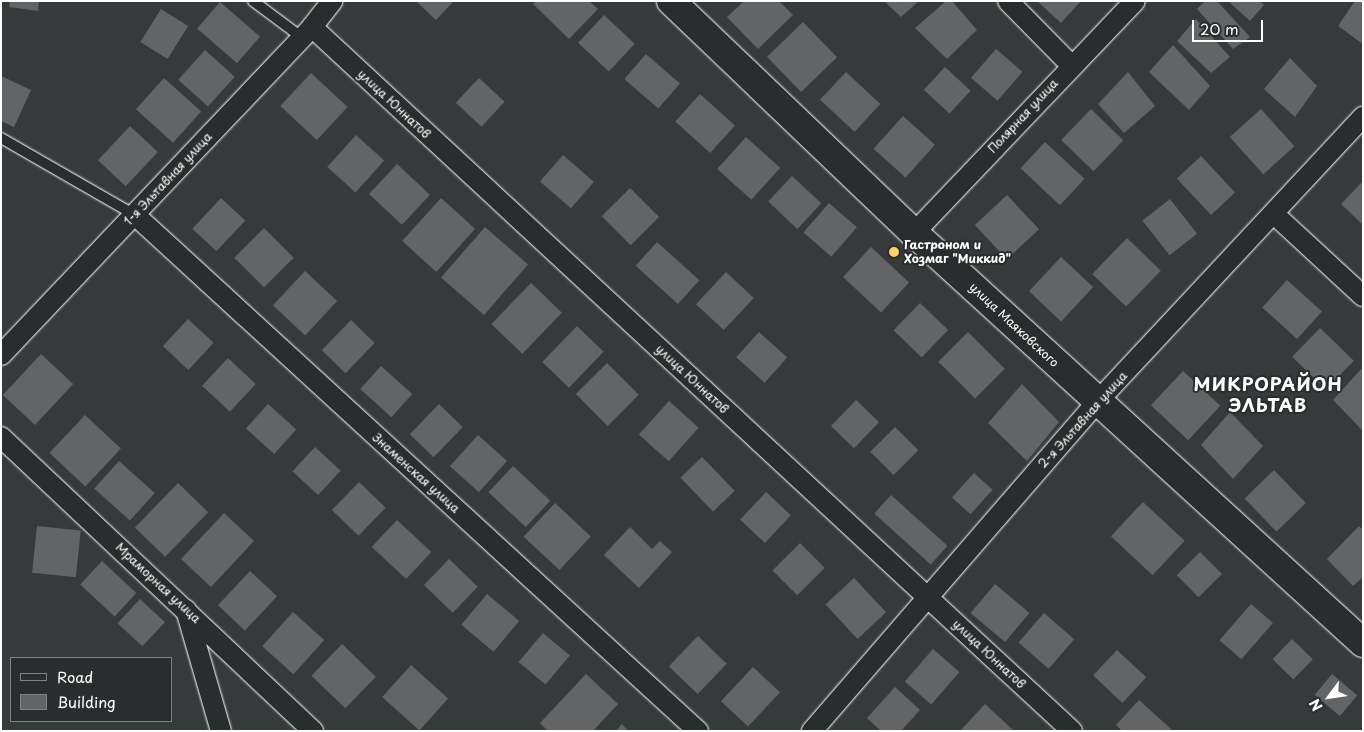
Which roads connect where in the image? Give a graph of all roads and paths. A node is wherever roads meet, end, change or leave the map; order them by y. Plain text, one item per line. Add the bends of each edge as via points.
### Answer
1 (254, 1) edge
2 (332, 1) edge
3 (671, 1) edge
4 (1008, 1) edge
5 (1135, 1) edge
6 (306, 32) junction
7 (1071, 65) junction
8 (1363, 117) edge
9 (1, 138) edge
10 (1274, 214) junction
11 (135, 215) junction
12 (914, 233) junction
13 (1363, 296) edge
14 (1, 355) edge
15 (1097, 402) junction
16 (1, 437) edge
17 (929, 598) junction
18 (185, 609) junction
19 (1363, 643) edge
20 (221, 731) edge
21 (314, 731) edge
22 (698, 731) edge
23 (812, 731) edge
24 (1072, 731) edge

1 - 6 lane
2 - 6 street, 1-я Эльтавная улица
3 - 12 street, улица Маяковского
4 - 7 street
5 - 7 street, Полярная улица
6 - 11 street, 1-я Эльтавная улица
6 - 17 street, улица Юннатов
7 - 12 street, Полярная улица
8 - 10 street, 2-я Эльтавная улица
9 - 11 lane
10 - 13 street
10 - 15 street, 2-я Эльтавная улица
11 - 14 street, 1-я Эльтавная улица
11 - 22 street, Знаменская улица
12 - 15 street, улица Маяковского
15 - 17 street, 2-я Эльтавная улица
15 - 19 street, улица Маяковского
16 - 18 street, Мраморная улица
17 - 23 street, 2-я Эльтавная улица
17 - 24 street, улица Юннатов
18 - 20 street
18 - 21 street, Мраморная улица

